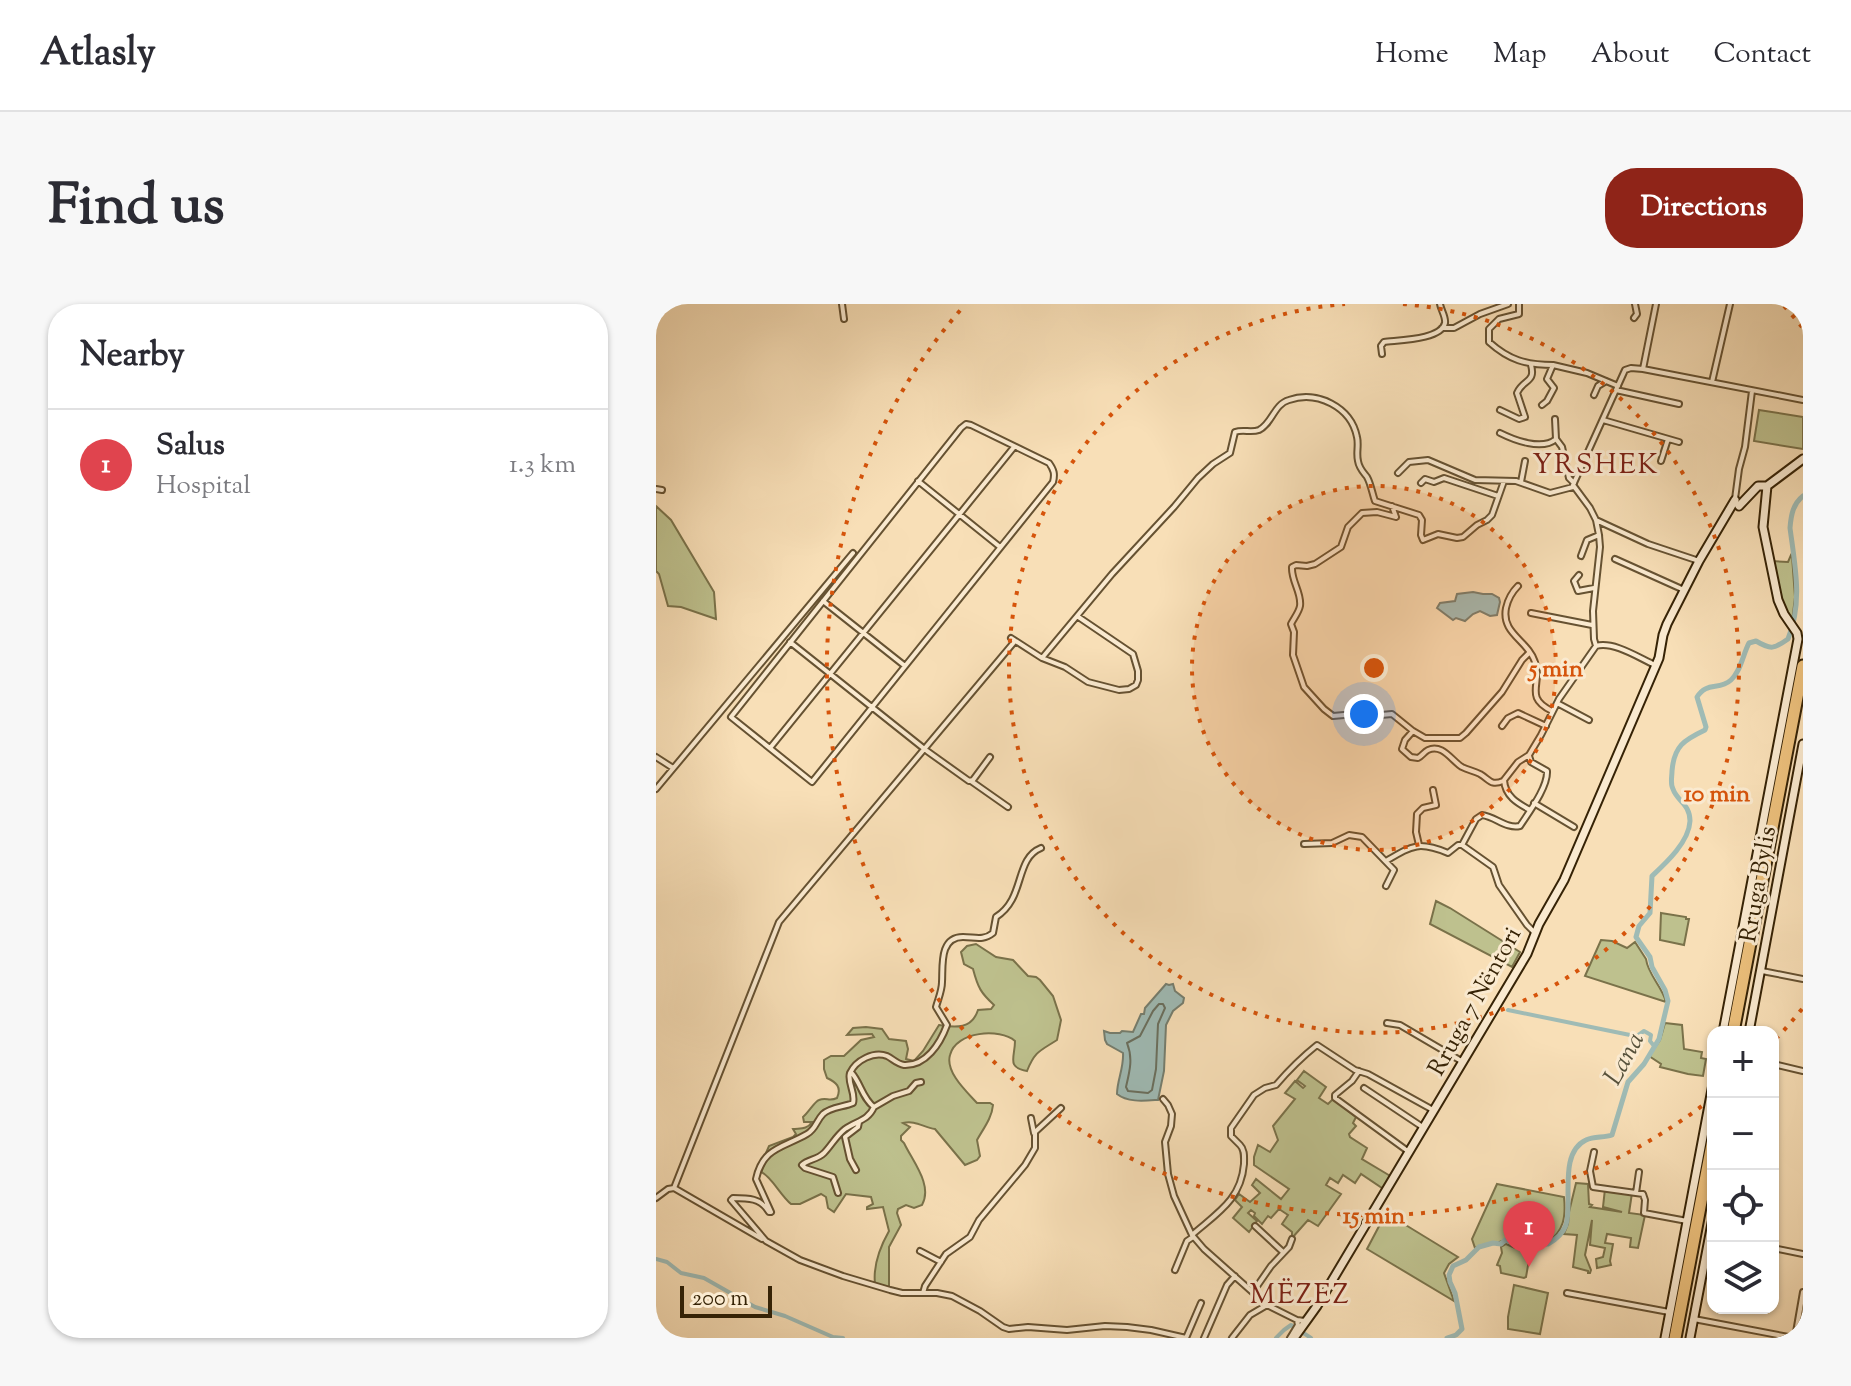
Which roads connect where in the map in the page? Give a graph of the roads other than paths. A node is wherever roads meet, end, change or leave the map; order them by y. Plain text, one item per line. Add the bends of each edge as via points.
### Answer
1 (842, 304) edge
2 (1440, 304) edge
3 (1508, 304) edge
4 (1519, 304) edge
5 (1635, 304) edge
6 (1656, 304) edge
7 (1730, 304) edge
8 (1634, 318) dead end
9 (844, 319) dead end
10 (1442, 328) junction
11 (1382, 354) dead end
12 (1531, 365) junction
13 (1553, 365) junction
14 (1643, 369) junction
15 (1606, 381) junction
16 (1712, 382) junction
17 (1617, 388) junction
18 (1752, 391) junction
19 (1594, 395) dead end
20 (1803, 400) edge
21 (1679, 404) dead end
22 (1542, 405) dead end
23 (1500, 410) dead end
24 (1555, 419) dead end
25 (1603, 420) junction
26 (1500, 433) dead end
27 (1556, 439) junction
28 (1668, 439) junction
29 (1679, 442) dead end
30 (1014, 447) junction
31 (1803, 459) edge
32 (1525, 461) dead end
33 (1661, 461) dead end
34 (1398, 473) dead end
35 (918, 481) junction
36 (1504, 481) junction
37 (1521, 482) junction
38 (1421, 483) dead end
39 (1573, 485) junction
40 (1767, 486) junction
41 (1498, 496) junction
42 (1740, 502) junction
43 (1392, 506) junction
44 (959, 515) junction
45 (1596, 520) junction
46 (1599, 535) junction
47 (1000, 547) junction
48 (853, 553) dead end
49 (1581, 556) dead end
50 (1615, 559) dead end
51 (1699, 561) junction
52 (1579, 575) dead end
53 (1518, 586) dead end
54 (1594, 588) junction
55 (1684, 590) junction
56 (823, 601) junction
57 (1531, 613) dead end
58 (1077, 616) junction
59 (1592, 625) junction
60 (864, 633) junction
61 (790, 642) junction
62 (1596, 646) junction
63 (1529, 653) junction
64 (1042, 658) junction
65 (1655, 665) junction
66 (905, 666) junction
67 (1803, 666) edge
68 (831, 674) junction
69 (1803, 689) edge
70 (1803, 701) edge
71 (1557, 703) junction
72 (872, 707) junction
73 (1552, 711) junction
74 (1589, 720) dead end
75 (1797, 723) junction
76 (1502, 726) dead end
77 (1546, 726) junction
78 (1413, 731) junction
79 (1803, 744) edge
80 (770, 748) junction
81 (925, 749) junction
82 (1529, 755) junction
83 (656, 757) edge
84 (990, 757) dead end
85 (673, 768) junction
86 (1504, 780) junction
87 (970, 781) junction
88 (656, 789) edge
89 (1433, 790) dead end
90 (1534, 803) junction
91 (1008, 807) dead end
92 (1530, 810) junction
93 (1574, 827) dead end
94 (1304, 844) dead end
95 (1419, 845) junction
96 (1462, 845) junction
97 (1041, 848) dead end
98 (1386, 861) junction
99 (1386, 886) dead end
100 (1535, 935) junction
101 (1761, 971) junction
102 (1803, 979) edge
103 (1387, 1023) dead end
104 (1724, 1026) edge
105 (1737, 1026) edge
106 (1737, 1026) edge
107 (1750, 1026) edge
108 (1463, 1062) junction
109 (1779, 1065) edge
110 (1359, 1071) junction
111 (1803, 1071) edge
112 (851, 1072) junction
113 (921, 1082) dead end
114 (1364, 1088) dead end
115 (1710, 1098) edge
116 (1163, 1099) dead end
117 (874, 1107) junction
118 (1061, 1108) dead end
119 (1434, 1111) junction
120 (1031, 1118) dead end
121 (859, 1122) junction
122 (1424, 1128) junction
123 (1035, 1135) junction
124 (1409, 1152) junction
125 (1594, 1152) dead end
126 (856, 1170) dead end
127 (1708, 1170) edge
128 (1712, 1170) edge
129 (1639, 1172) dead end
130 (674, 1188) junction
131 (838, 1193) dead end
132 (1636, 1193) junction
133 (656, 1198) edge
134 (1687, 1221) junction
135 (1255, 1226) dead end
136 (1192, 1236) junction
137 (1292, 1239) dead end
138 (766, 1241) junction
139 (1710, 1242) edge
140 (1779, 1249) edge
141 (920, 1251) dead end
142 (1284, 1252) junction
143 (1803, 1254) edge
144 (941, 1262) junction
145 (1175, 1270) dead end
146 (1235, 1276) junction
147 (1253, 1292) junction
148 (1803, 1292) edge
149 (923, 1293) junction
150 (1567, 1293) dead end
151 (1201, 1303) dead end
152 (1267, 1305) junction
153 (1669, 1312) junction
154 (1694, 1319) junction
155 (1298, 1329) edge
156 (1186, 1338) edge
157 (1204, 1338) edge
158 (1232, 1338) edge
159 (1665, 1338) edge
160 (1678, 1338) edge
161 (1690, 1338) edge
162 (1795, 1338) edge

1 - 9 street
2 - 10 street
3 - 10 street via 1453,329
4 - 12 street via 1519,314 1497,320 1488,339 1505,355
5 - 8 street
6 - 14 street
7 - 16 street
10 - 11 street via 1430,336 1384,342
12 - 13 street
12 - 23 street via 1532,377 1517,393 1525,417
13 - 15 street
13 - 22 street via 1547,379 1554,388
14 - 16 street
14 - 17 street via 1627,368
15 - 17 street
15 - 19 street
16 - 18 street
17 - 21 street
17 - 25 street
18 - 20 street
18 - 42 street via 1739,469
24 - 27 street
25 - 28 street
25 - 39 street
26 - 27 street via 1518,442 1545,445
27 - 39 street
28 - 29 street
28 - 33 street
30 - 35 street via 966,424
30 - 44 street
30 - 47 street via 1049,463 1054,475
31 - 40 main road
32 - 37 street
34 - 36 street via 1409,462 1428,460 1475,480
35 - 44 street
35 - 56 street
36 - 37 street
36 - 41 street
37 - 39 street via 1550,493
38 - 41 street via 1444,478
39 - 45 street
40 - 42 main road via 1758,486
40 - 104 main road via 1763,532 1778,600 1797,633
41 - 43 street via 1489,518 1457,538 1438,534 1424,541 1422,518
42 - 51 main road, Rruga 7 Nëntori
43 - 58 street via 1374,498 1358,464 1356,433 1339,408 1318,398 1287,400 1262,428 1235,432 1230,453 1198,478
43 - 78 street via 1396,517 1362,513 1348,527 1341,547 1315,564 1292,567 1300,601 1291,624 1292,647 1304,687 1329,714 1392,714
44 - 47 street
44 - 60 street
45 - 46 street
45 - 51 street
46 - 49 street via 1587,540
46 - 54 street
47 - 66 street
48 - 85 street
50 - 55 street
51 - 55 main road, Rruga 7 Nëntori
52 - 54 street via 1573,584 1578,591
53 - 63 street via 1508,599 1506,626
54 - 59 street
55 - 65 main road, Rruga 7 Nëntori
56 - 60 street
56 - 61 street
57 - 59 street
58 - 64 street
58 - 64 street via 1133,654 1136,685 1111,689
59 - 62 street
60 - 66 street
60 - 68 street
61 - 68 street
61 - 80 street via 731,717
62 - 65 street via 1609,645
62 - 71 street
63 - 73 street via 1535,662 1537,698
63 - 78 street via 1463,737 1425,738
64 - 81 street via 1013,640
65 - 100 main road, Rruga 7 Nëntori via 1564,880
66 - 72 street
67 - 105 highway
68 - 72 street
68 - 80 street
69 - 75 highway
70 - 75 highway
71 - 73 street
71 - 74 street
72 - 80 street via 812,782
72 - 81 street
73 - 77 street
75 - 106 highway
76 - 77 street via 1518,713
77 - 82 street
78 - 86 street via 1402,749 1411,757 1432,748 1490,782
79 - 101 main road, Rruga Bylis
81 - 87 street
81 - 130 street via 779,922
82 - 86 street
82 - 90 street via 1548,772
83 - 85 street
84 - 87 street
85 - 88 street
86 - 92 street via 1508,794
87 - 91 street
89 - 95 street via 1436,805 1417,814
90 - 92 street
90 - 93 street
92 - 96 street via 1517,827 1479,817
94 - 98 street via 1362,837
95 - 96 street via 1448,853
95 - 98 street
96 - 100 street via 1493,867 1499,885
97 - 112 street via 1027,857 1019,887 996,917 993,933 983,939 960,937 946,948 936,1007 947,1027 926,1059 901,1064 876,1055
98 - 99 street via 1394,870
100 - 108 main road, Rruga 7 Nëntori
101 - 102 street
101 - 107 main road, Rruga Bylis
103 - 108 street via 1400,1025
108 - 119 main road, Rruga 7 Nëntori
109 - 111 street
110 - 119 street
110 - 124 street via 1335,1098
110 - 136 street via 1317,1045 1276,1085 1254,1095 1231,1128 1244,1154 1239,1189
112 - 117 street
112 - 138 street via 853,1103 826,1112 814,1129 766,1156 756,1179 771,1212 753,1199 731,1200
113 - 117 street
114 - 122 street
115 - 134 main road
116 - 136 street via 1172,1114 1165,1142 1168,1174
117 - 121 street
118 - 123 street
119 - 122 main road, Rruga 7 Nëntori
120 - 123 street
121 - 126 street via 845,1137
121 - 131 street via 837,1136 822,1155 802,1165 833,1177
122 - 124 main road, Rruga 7 Nëntori
123 - 144 street via 1035,1148 1025,1165 970,1237
124 - 155 main road, Rruga 7 Nëntori
125 - 132 street via 1593,1187
127 - 160 highway
128 - 160 highway
129 - 132 street
130 - 133 street
130 - 138 street
132 - 134 street via 1645,1198 1644,1213
134 - 153 main road
135 - 142 street
136 - 145 street
136 - 146 street
137 - 142 street
138 - 149 street via 843,1276 902,1293
139 - 154 main road
140 - 143 street
141 - 144 street
142 - 147 street
144 - 149 street
146 - 147 street
146 - 157 street
147 - 152 street
148 - 162 street
149 - 156 street via 955,1297 1009,1329 1127,1327
150 - 153 street
151 - 156 street
152 - 155 street
152 - 158 street via 1250,1315
153 - 159 main road
154 - 161 main road
154 - 162 street

